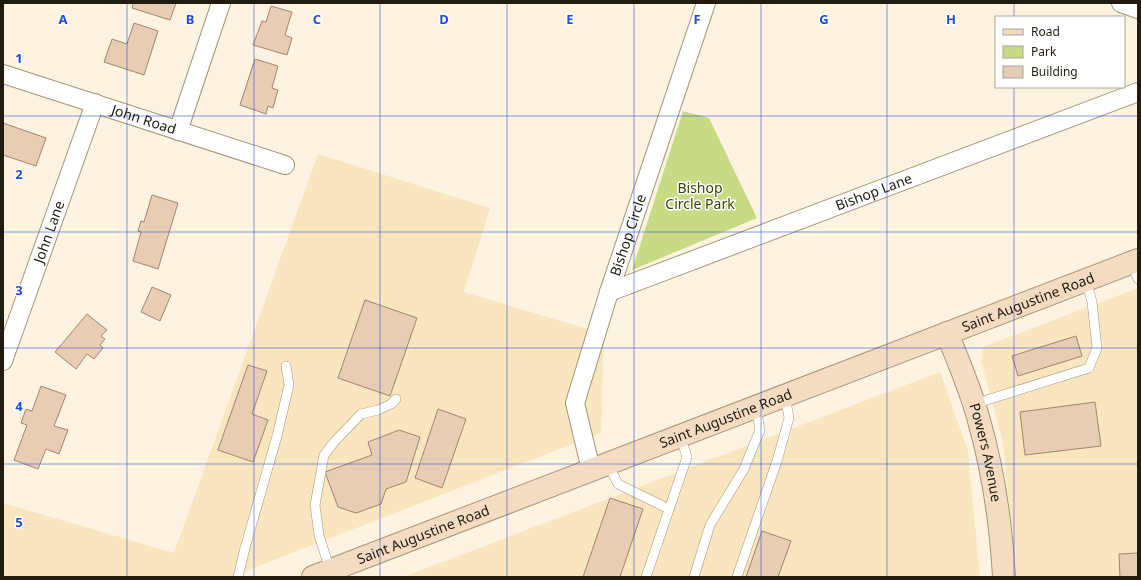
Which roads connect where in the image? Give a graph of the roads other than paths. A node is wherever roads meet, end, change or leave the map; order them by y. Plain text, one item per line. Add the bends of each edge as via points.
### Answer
1 (221, 3) edge
2 (706, 3) edge
3 (1121, 3) edge
4 (1138, 9) edge
5 (3, 74) edge
6 (1138, 92) edge
7 (95, 103) junction
8 (178, 131) junction
9 (285, 165) dead end
10 (1136, 267) edge
11 (1086, 280) junction
12 (609, 292) junction
13 (947, 333) junction
14 (3, 361) edge
15 (286, 366) dead end
16 (785, 395) junction
17 (396, 399) dead end
18 (974, 404) junction
19 (756, 407) junction
20 (680, 436) junction
21 (599, 467) junction
22 (669, 510) junction
23 (321, 574) edge
24 (238, 577) edge
25 (646, 577) edge
26 (694, 577) edge
27 (737, 577) edge
28 (1004, 577) edge

1 - 8 street
2 - 12 street, Bishop Circle
3 - 4 street
5 - 7 street, John Road
6 - 12 street, Bishop Lane
7 - 8 street, John Road
7 - 14 street, John Lane
8 - 9 street, John Road
10 - 11 main road, Saint Augustine Road
11 - 13 main road, Saint Augustine Road
11 - 18 lane via 1092,302 1097,348 1089,368
12 - 21 street, Bishop Circle via 575,403
13 - 16 main road, Saint Augustine Road
13 - 18 main road, Powers Avenue
15 - 24 lane via 289,385 286,399
16 - 19 main road, Saint Augustine Road
16 - 27 lane via 789,418
17 - 23 lane via 378,410 362,414 324,455 315,505
18 - 28 main road, Powers Avenue via 990,462 1003,550
19 - 20 main road, Saint Augustine Road
19 - 26 lane via 760,430 744,469 710,525
20 - 21 main road, Saint Augustine Road
20 - 22 lane via 687,457
21 - 22 lane via 618,484
21 - 23 main road, Saint Augustine Road
22 - 25 lane

